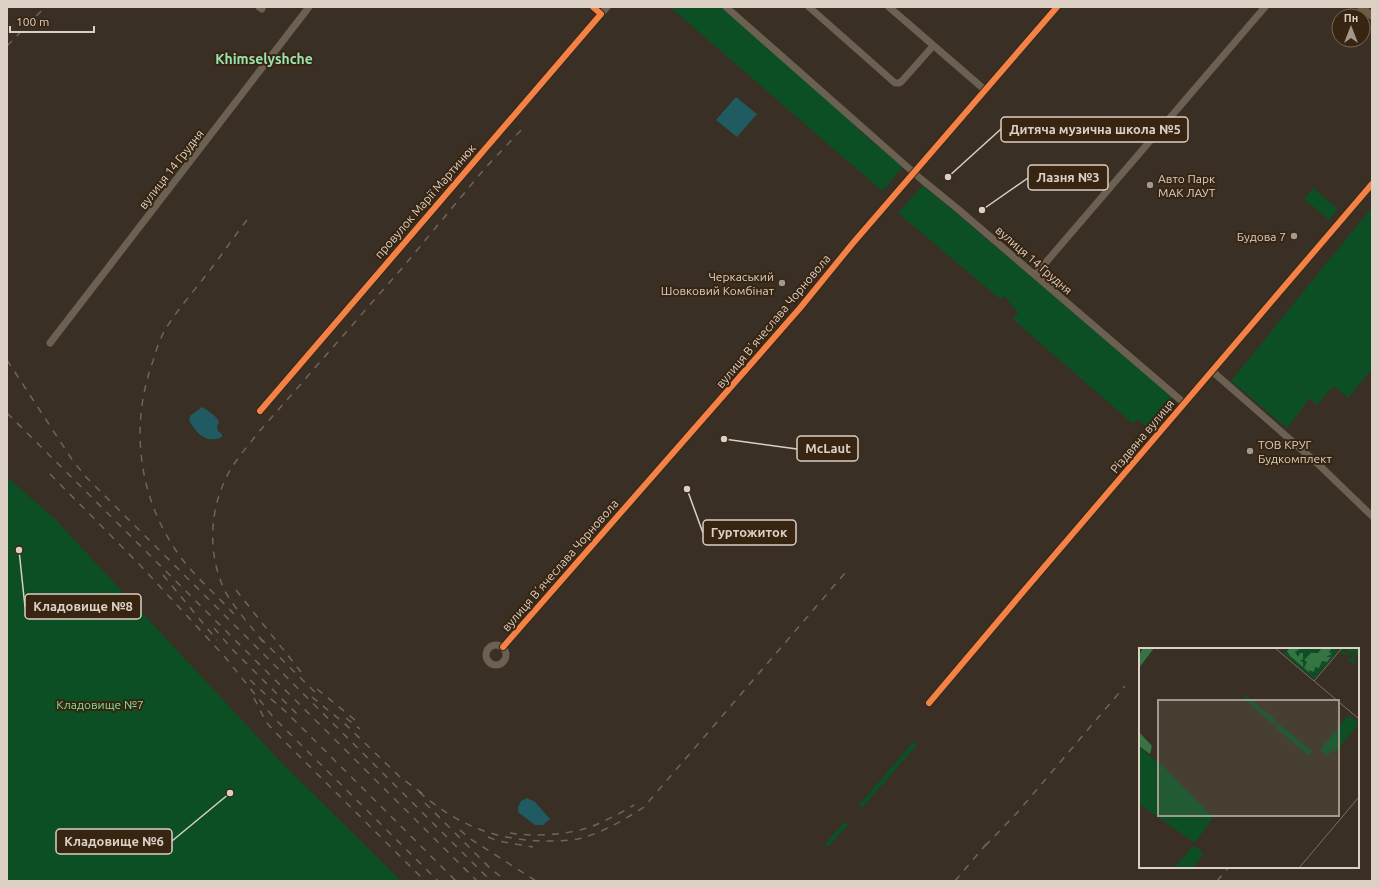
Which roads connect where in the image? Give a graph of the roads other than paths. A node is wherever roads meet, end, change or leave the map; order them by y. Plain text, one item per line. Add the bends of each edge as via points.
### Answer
1 (308, 7) edge
2 (593, 7) edge
3 (606, 7) edge
4 (726, 7) edge
5 (809, 7) edge
6 (889, 7) edge
7 (1056, 7) edge
8 (1265, 7) edge
9 (1361, 7) edge
10 (601, 14) junction
11 (1372, 16) edge
12 (933, 46) junction
13 (985, 90) junction
14 (914, 173) junction
15 (1372, 184) edge
16 (1035, 275) junction
17 (50, 343) dead end
18 (1212, 371) junction
19 (1184, 403) junction
20 (260, 411) dead end
21 (1372, 516) edge
22 (503, 647) dead end
23 (929, 703) dead end

1 - 17 street, вулиця 14 Грудня
2 - 10 street
3 - 10 street, провулок Марії Мартинюк
4 - 14 street, вулиця 14 Грудня
5 - 12 street via 897,83 902,81
6 - 12 street
7 - 13 street, вулиця Вʼячеслава Чорновола
8 - 16 street
9 - 11 main road
10 - 20 street, провулок Марії Мартинюк
12 - 13 street
13 - 14 street, вулиця Вʼячеслава Чорновола
14 - 16 street, вулиця 14 Грудня
14 - 22 street, вулиця Вʼячеслава Чорновола via 800,308
15 - 18 street, Різдвяна вулиця
16 - 19 street, вулиця 14 Грудня
18 - 19 street, Різдвяна вулиця
18 - 21 street via 1318,464
19 - 23 street, Різдвяна вулиця

